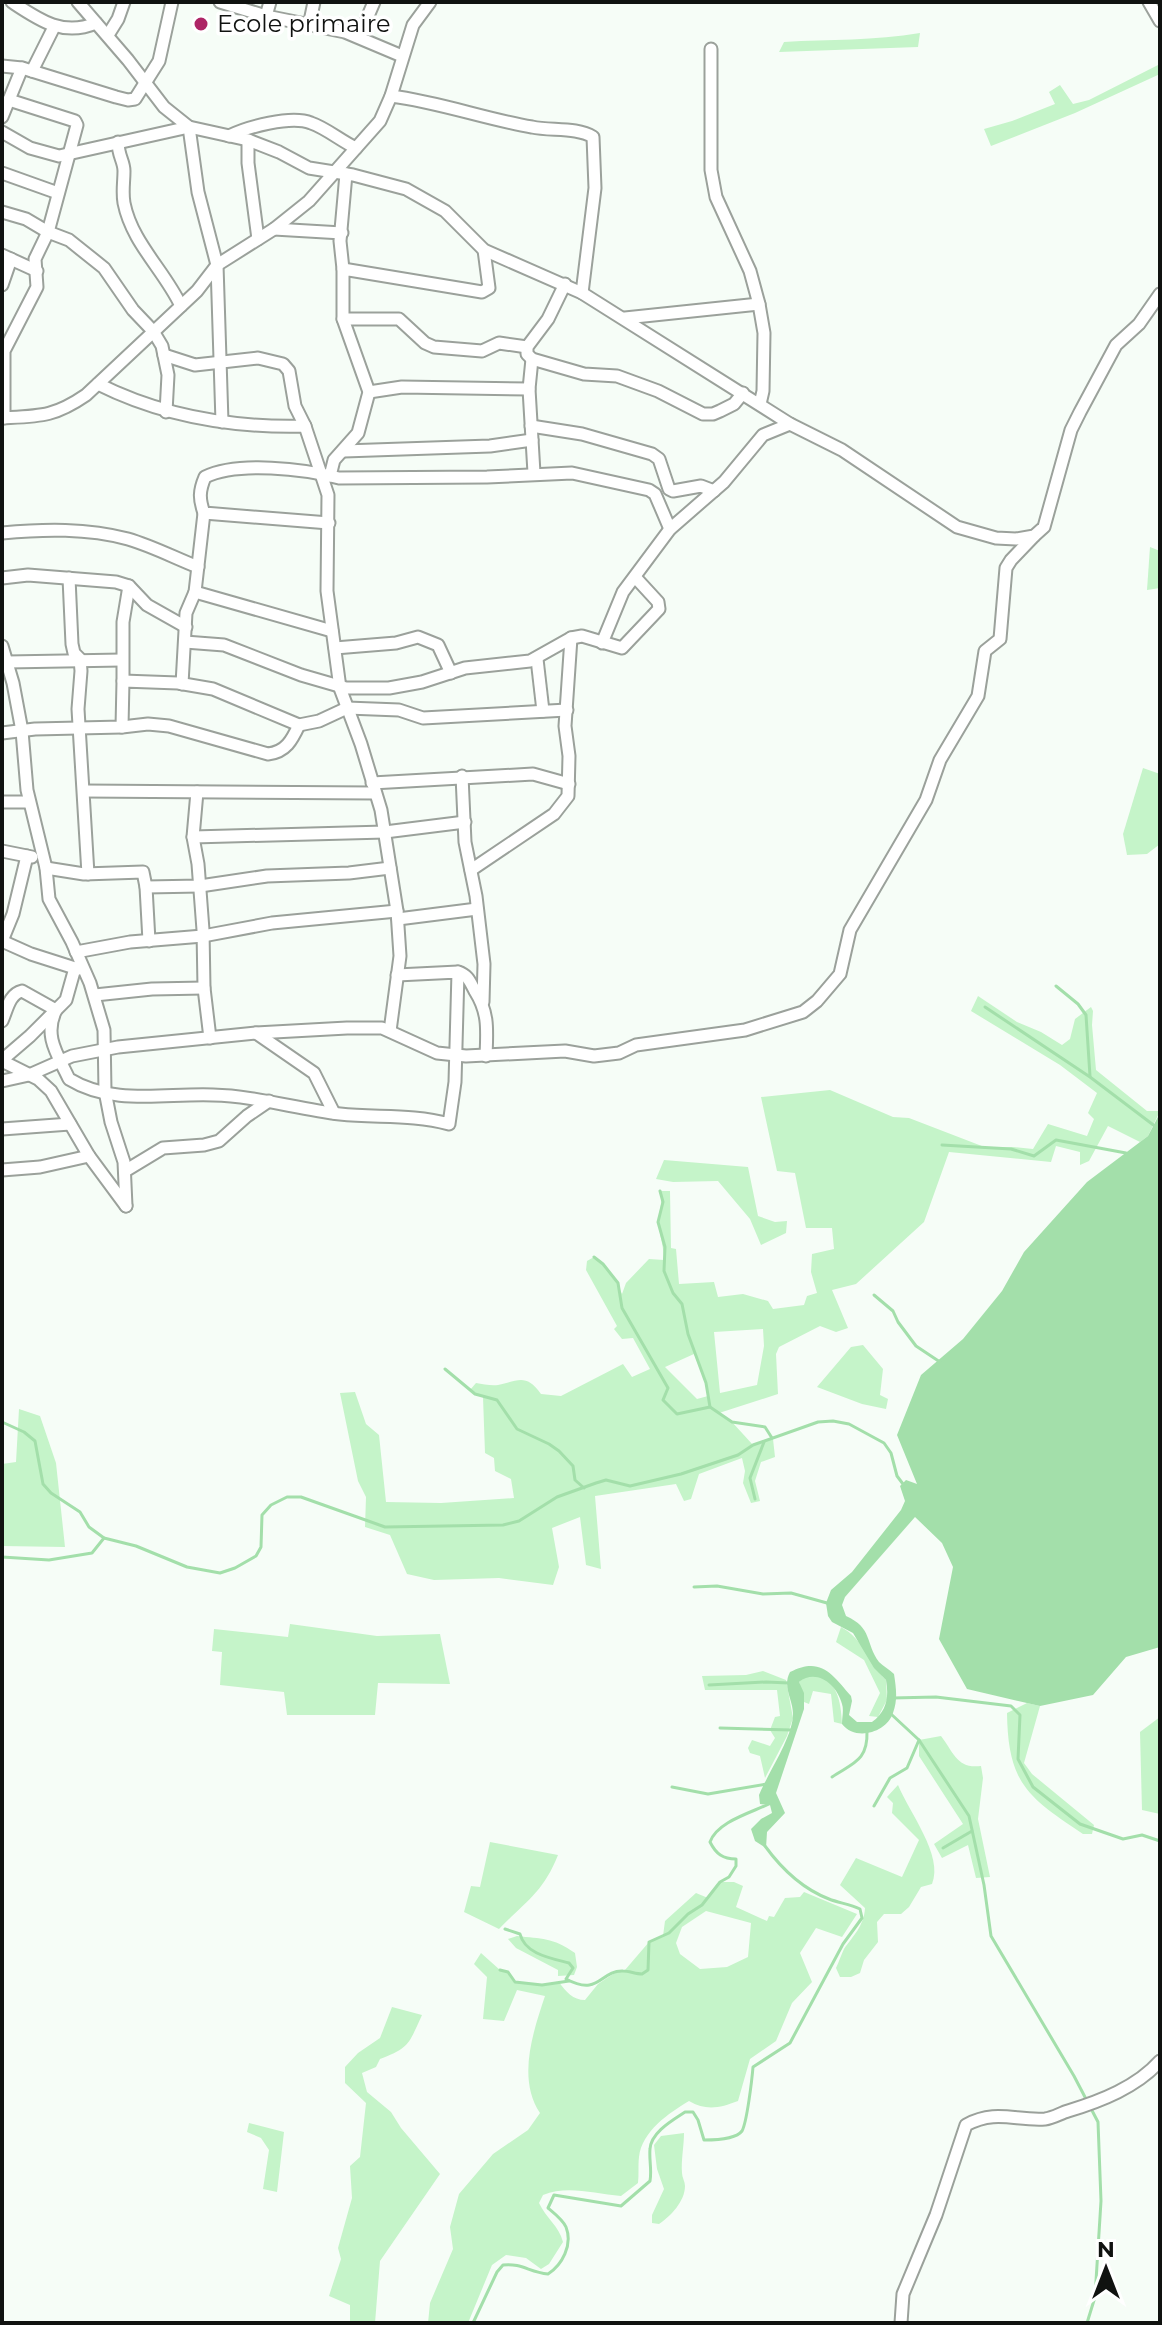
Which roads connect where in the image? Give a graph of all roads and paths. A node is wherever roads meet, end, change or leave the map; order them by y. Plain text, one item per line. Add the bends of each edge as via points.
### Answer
1 (12, 2) edge
2 (78, 2) edge
3 (124, 2) edge
4 (172, 2) edge
5 (270, 2) edge
6 (314, 2) edge
7 (374, 2) edge
8 (430, 2) edge
9 (1149, 2) edge
10 (226, 3) edge
11 (266, 16) junction
12 (1160, 21) edge
13 (96, 23) junction
14 (309, 26) junction
15 (54, 27) junction
16 (108, 35) junction
17 (359, 37) junction
18 (711, 49) dead end
19 (402, 56) junction
20 (2, 66) edge
21 (27, 70) junction
22 (146, 85) junction
23 (391, 96) junction
24 (9, 100) junction
25 (2, 117) edge
26 (189, 127) junction
27 (2, 132) edge
28 (229, 136) junction
29 (248, 140) junction
30 (118, 142) junction
31 (356, 148) junction
32 (71, 153) junction
33 (2, 173) edge
34 (341, 173) junction
35 (58, 193) junction
36 (2, 212) edge
37 (274, 229) junction
38 (48, 232) junction
39 (342, 233) junction
40 (258, 239) junction
41 (484, 250) junction
42 (6, 257) edge
43 (217, 265) junction
44 (343, 269) junction
45 (37, 271) junction
46 (565, 284) junction
47 (2, 285) edge
48 (582, 293) junction
49 (1160, 294) edge
50 (759, 304) junction
51 (181, 306) junction
52 (625, 318) junction
53 (343, 319) junction
54 (153, 331) junction
55 (529, 353) junction
56 (164, 355) junction
57 (219, 364) junction
58 (98, 384) junction
59 (529, 389) junction
60 (369, 392) junction
61 (743, 393) junction
62 (760, 404) junction
63 (166, 412) junction
64 (3, 418) edge
65 (222, 422) junction
66 (790, 424) junction
67 (305, 426) junction
68 (531, 426) junction
69 (532, 440) junction
70 (344, 451) junction
71 (534, 473) junction
72 (325, 474) junction
73 (714, 491) junction
74 (204, 513) junction
75 (329, 523) junction
76 (670, 529) junction
77 (2, 533) edge
78 (1034, 536) junction
79 (198, 567) junction
80 (635, 577) junction
81 (2, 578) edge
82 (69, 578) junction
83 (129, 586) junction
84 (195, 592) junction
85 (186, 627) junction
86 (332, 631) junction
87 (571, 638) junction
88 (185, 642) junction
89 (602, 643) junction
90 (2, 646) edge
91 (335, 648) junction
92 (80, 659) junction
93 (537, 659) junction
94 (122, 660) junction
95 (7, 662) junction
96 (451, 673) junction
97 (123, 681) junction
98 (7, 684) edge
99 (182, 684) junction
100 (340, 688) junction
101 (347, 708) junction
102 (567, 710) junction
103 (543, 711) junction
104 (299, 725) junction
105 (122, 727) junction
106 (80, 730) junction
107 (22, 731) junction
108 (2, 733) edge
109 (462, 776) junction
110 (569, 784) junction
111 (374, 788) junction
112 (84, 791) junction
113 (197, 792) junction
114 (2, 802) edge
115 (29, 802) junction
116 (465, 822) junction
117 (385, 832) junction
118 (193, 837) junction
119 (2, 851) edge
120 (27, 856) junction
121 (45, 864) junction
122 (390, 868) junction
123 (471, 870) junction
124 (88, 874) junction
125 (200, 886) junction
126 (146, 887) junction
127 (477, 909) junction
128 (397, 915) junction
129 (203, 936) junction
130 (2, 941) edge
131 (149, 941) junction
132 (76, 952) junction
133 (79, 969) junction
134 (458, 972) junction
135 (397, 975) junction
136 (204, 988) junction
137 (95, 995) junction
138 (483, 1002) junction
139 (56, 1010) junction
140 (2, 1021) edge
141 (390, 1031) junction
142 (256, 1033) junction
143 (210, 1038) junction
144 (103, 1051) junction
145 (456, 1055) junction
146 (486, 1056) junction
147 (2, 1060) edge
148 (61, 1060) junction
149 (29, 1075) junction
150 (2, 1081) edge
151 (105, 1091) junction
152 (269, 1101) junction
153 (334, 1113) junction
154 (70, 1124) junction
155 (2, 1129) edge
156 (89, 1156) junction
157 (2, 1170) edge
158 (125, 1171) junction
159 (1160, 2061) edge
160 (901, 2323) edge

1 - 15 street
2 - 13 street
3 - 16 street
4 - 22 street via 159,61
5 - 11 street
6 - 14 street
7 - 17 street
8 - 19 street via 413,25
9 - 12 street
10 - 11 street
11 - 14 street
13 - 15 street via 81,29
13 - 16 street
14 - 17 street
15 - 21 street
16 - 22 street
17 - 19 street
18 - 50 street via 713,184
19 - 23 street
20 - 21 street
21 - 22 street via 128,100
21 - 24 street
22 - 26 street
23 - 31 street via 380,121
23 - 48 street via 593,137 594,201
24 - 25 street
24 - 32 street via 75,121
26 - 28 street
26 - 30 street
26 - 43 street via 198,192
27 - 32 street via 48,154
28 - 29 street
28 - 31 street via 261,124 303,121
29 - 34 street via 309,168
29 - 40 street
30 - 32 street
30 - 51 street via 124,203 134,232
31 - 34 street
32 - 35 street
33 - 35 street
34 - 37 street
34 - 39 street
34 - 41 street via 428,199
35 - 38 street
36 - 38 street
37 - 39 street
37 - 40 street
38 - 45 street via 35,259
38 - 54 street via 69,240 104,268
39 - 44 street
40 - 43 street
41 - 44 street via 489,288 482,292
41 - 46 street
42 - 45 street
42 - 47 street
43 - 51 street
43 - 57 street
44 - 53 street
45 - 64 street via 37,287 4,351
46 - 48 street
46 - 55 street
48 - 52 street
49 - 78 street via 1116,345 1096,381 1071,430 1049,517
50 - 52 street
50 - 62 street via 764,333
51 - 54 street
52 - 61 street
53 - 55 street via 399,319 434,347 482,351 499,343
53 - 60 street
54 - 56 street
54 - 58 street
55 - 59 street
55 - 61 street via 584,374 617,376 703,414 734,404
56 - 57 street via 195,365
56 - 63 street
57 - 65 street
57 - 67 street via 258,358 283,364
58 - 63 street
58 - 64 street via 50,415
59 - 60 street via 402,387
59 - 68 street
60 - 70 street via 358,433
61 - 62 street
62 - 66 street
63 - 65 street
65 - 67 street
66 - 73 street via 763,435
66 - 78 street via 842,450 957,527 996,538
67 - 72 street
68 - 69 street
68 - 73 street via 652,454 659,459 669,489 701,486
69 - 70 street
69 - 71 street
70 - 72 street
71 - 72 street via 339,478
71 - 76 street via 572,473 649,490
72 - 74 street via 217,472 205,477 199,490
72 - 75 street
73 - 76 street
74 - 75 street
74 - 79 street
75 - 86 street
76 - 80 street
77 - 79 street via 100,533
78 - 146 street via 1006,568 1000,639 983,655 978,696 940,760 908,835 850,930 840,974 812,1006 745,1030 636,1045 606,1055 565,1051
79 - 84 street
80 - 89 street via 623,592
80 - 89 street via 659,609 622,648
81 - 82 street
82 - 83 street
82 - 92 street via 72,644
83 - 85 street via 143,602
83 - 94 street
84 - 85 street
84 - 86 street
85 - 88 street
86 - 91 street
87 - 89 street
87 - 93 street
87 - 102 street
88 - 99 street
88 - 100 street via 224,645
90 - 95 street
91 - 96 street via 418,637 438,645
91 - 100 street
92 - 94 street
92 - 95 street
92 - 106 street
93 - 96 street
93 - 103 street
94 - 97 street
95 - 98 street
96 - 100 street via 389,688
97 - 99 street
97 - 105 street
98 - 107 street
99 - 104 street via 213,689
100 - 101 street
101 - 103 street via 399,710 423,718
101 - 104 street
101 - 111 street
102 - 103 street
102 - 110 street
104 - 105 street via 291,743 268,754 169,726
105 - 106 street
106 - 107 street
106 - 112 street
107 - 108 street
107 - 115 street
109 - 110 street via 533,774
109 - 111 street
109 - 116 street
110 - 123 street via 568,796 554,814
111 - 113 street
111 - 117 street
112 - 113 street
112 - 124 street
113 - 118 street
114 - 115 street
115 - 121 street
116 - 117 street
116 - 123 street
117 - 118 street
117 - 122 street
118 - 125 street
119 - 120 street
120 - 121 street
120 - 130 street
121 - 124 street
121 - 132 street via 49,899
122 - 125 street
122 - 128 street
123 - 127 street
124 - 126 street via 139,871
125 - 126 street
125 - 129 street
126 - 131 street
127 - 128 street
127 - 138 street
128 - 129 street via 272,923
128 - 135 street
129 - 131 street
129 - 136 street
130 - 133 street
131 - 132 street
132 - 133 street
133 - 137 street
133 - 139 street
134 - 135 street
134 - 138 street
134 - 145 street
135 - 141 street
136 - 137 street
136 - 143 street
137 - 144 street via 105,1036
138 - 146 street
139 - 140 street via 22,991 13,995
139 - 147 street
139 - 148 street via 49,1035
141 - 142 street
141 - 145 street via 437,1053
142 - 143 street
142 - 153 street via 314,1073
143 - 144 street
144 - 148 street
144 - 151 street
145 - 146 street
145 - 153 street via 449,1124
147 - 149 street
148 - 149 street
148 - 151 street via 69,1079
149 - 150 street
149 - 154 street via 51,1091
151 - 152 street
151 - 158 street
152 - 153 street
152 - 158 street via 219,1141 163,1148
154 - 155 street
154 - 156 street
156 - 157 street
156 - 158 street via 126,1206
159 - 160 street via 1094,2104 1046,2119 994,2116 966,2125 903,2294

